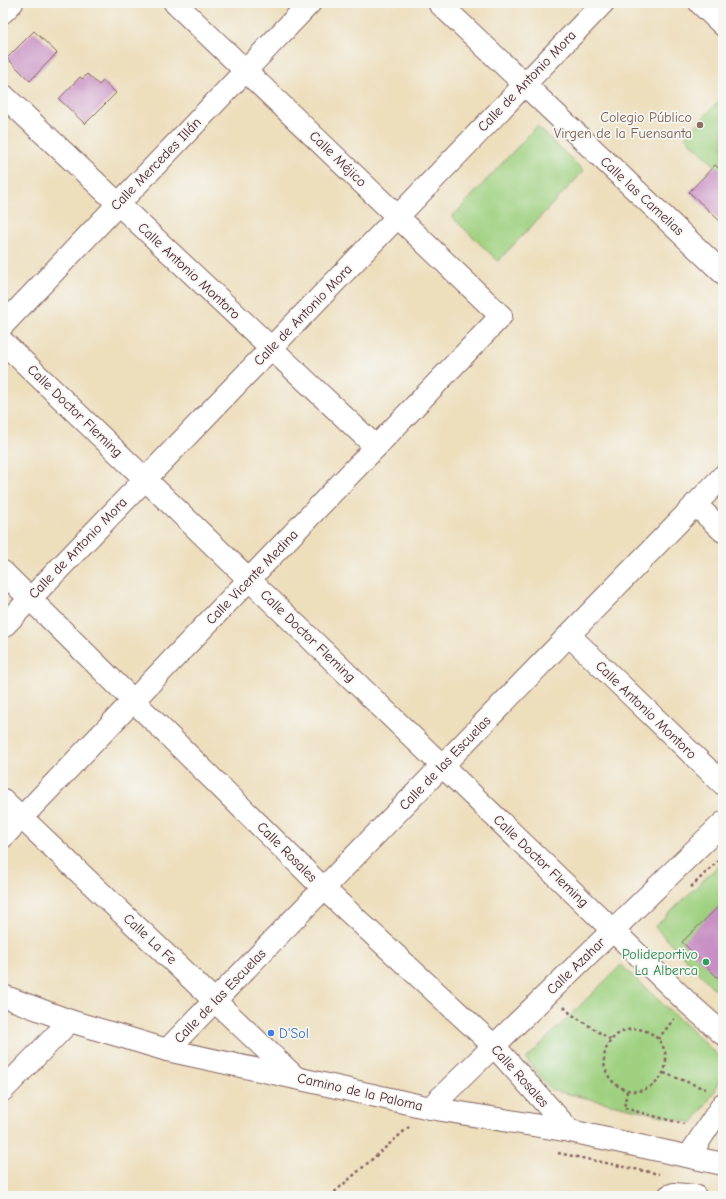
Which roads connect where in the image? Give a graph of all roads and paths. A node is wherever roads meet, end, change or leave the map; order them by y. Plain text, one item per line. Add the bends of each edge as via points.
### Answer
1 (12, 3) edge
2 (175, 3) edge
3 (310, 3) edge
4 (439, 3) edge
5 (603, 3) edge
6 (700, 3) edge
7 (3, 12) edge
8 (723, 25) edge
9 (245, 71) junction
10 (524, 85) junction
11 (3, 95) edge
12 (118, 204) junction
13 (397, 217) junction
14 (723, 273) edge
15 (501, 316) joint
16 (3, 325) edge
17 (3, 342) edge
18 (271, 348) junction
19 (376, 447) junction
20 (723, 476) edge
21 (145, 479) junction
22 (696, 504) junction
23 (723, 531) edge
24 (3, 572) edge
25 (249, 580) junction
26 (30, 599) junction
27 (3, 627) edge
28 (569, 635) junction
29 (134, 701) junction
30 (442, 766) junction
31 (723, 784) edge
32 (3, 800) edge
33 (22, 818) junction
34 (723, 823) edge
35 (3, 837) edge
36 (324, 889) junction
37 (613, 931) junction
38 (549, 993) junction
39 (3, 996) edge
40 (215, 1001) junction
41 (676, 1017) dead end
42 (70, 1021) junction
43 (723, 1034) edge
44 (658, 1038) junction
45 (611, 1040) junction
46 (494, 1046) junction
47 (167, 1050) junction
48 (664, 1073) junction
49 (296, 1078) junction
50 (3, 1090) edge
51 (627, 1091) junction
52 (718, 1098) edge
53 (430, 1108) junction
54 (688, 1125) dead end
55 (570, 1131) junction
56 (689, 1156) junction
57 (723, 1164) edge
58 (330, 1196) edge
59 (669, 1196) edge
60 (695, 1196) edge

1 - 7 street
2 - 9 street, Calle Méjico
3 - 9 street, Calle Mercedes Illán
4 - 10 street, Calle las Camelias
5 - 10 street, Calle de Antonio Mora
6 - 8 street
9 - 12 street, Calle Mercedes Illán
9 - 13 street, Calle Méjico
10 - 13 street, Calle de Antonio Mora
10 - 14 street, Calle las Camelias
11 - 12 street, Calle Antonio Montoro
12 - 16 street, Calle Mercedes Illán
12 - 18 street, Calle Antonio Montoro
13 - 15 street, Calle Méjico
13 - 18 street, Calle de Antonio Mora
15 - 19 street, Calle Vicente Medina
17 - 21 street, Calle Doctor Fleming
18 - 19 street, Calle Antonio Montoro
18 - 21 street, Calle de Antonio Mora
19 - 25 street, Calle Vicente Medina
20 - 22 street, Calle de las Escuelas
21 - 25 street, Calle Doctor Fleming
21 - 26 street, Calle de Antonio Mora
22 - 23 street
22 - 28 street, Calle de las Escuelas
24 - 26 street, Calle Rosales
25 - 29 street, Calle Vicente Medina
25 - 30 street, Calle Doctor Fleming
26 - 27 street, Calle de Antonio Mora
26 - 29 street, Calle Rosales
28 - 30 street, Calle de las Escuelas
28 - 31 street, Calle Antonio Montoro
29 - 33 street, Calle Vicente Medina
29 - 36 street, Calle Rosales
30 - 36 street, Calle de las Escuelas
30 - 37 street, Calle Doctor Fleming
32 - 33 street, Calle La Fe
33 - 35 street, Calle Vicente Medina
33 - 40 street, Calle La Fe
34 - 37 street, Calle Azahar
36 - 40 street, Calle de las Escuelas
36 - 46 street, Calle Rosales
37 - 38 street, Calle Azahar
37 - 43 street, Calle Doctor Fleming
38 - 45 path via 571,1014
38 - 46 street, Calle Azahar
39 - 42 street, Camino de la Paloma
40 - 47 street, Calle de las Escuelas
40 - 49 street, Calle La Fe
41 - 44 path
42 - 47 street, Camino de la Paloma
42 - 50 street
44 - 45 path via 639,1029 628,1029
44 - 48 path via 666,1055
45 - 51 path via 604,1060 605,1070 614,1083
46 - 53 street, Calle Azahar
46 - 55 street, Calle Rosales
47 - 49 street, Camino de la Paloma
48 - 51 path via 649,1088 636,1092
48 - 52 path
49 - 53 street, Camino de la Paloma
51 - 54 path via 624,1108
52 - 56 street
53 - 55 street, Camino de la Paloma
53 - 58 path
55 - 56 street, Camino de la Paloma
56 - 57 street, Camino de la Paloma
59 - 60 street

